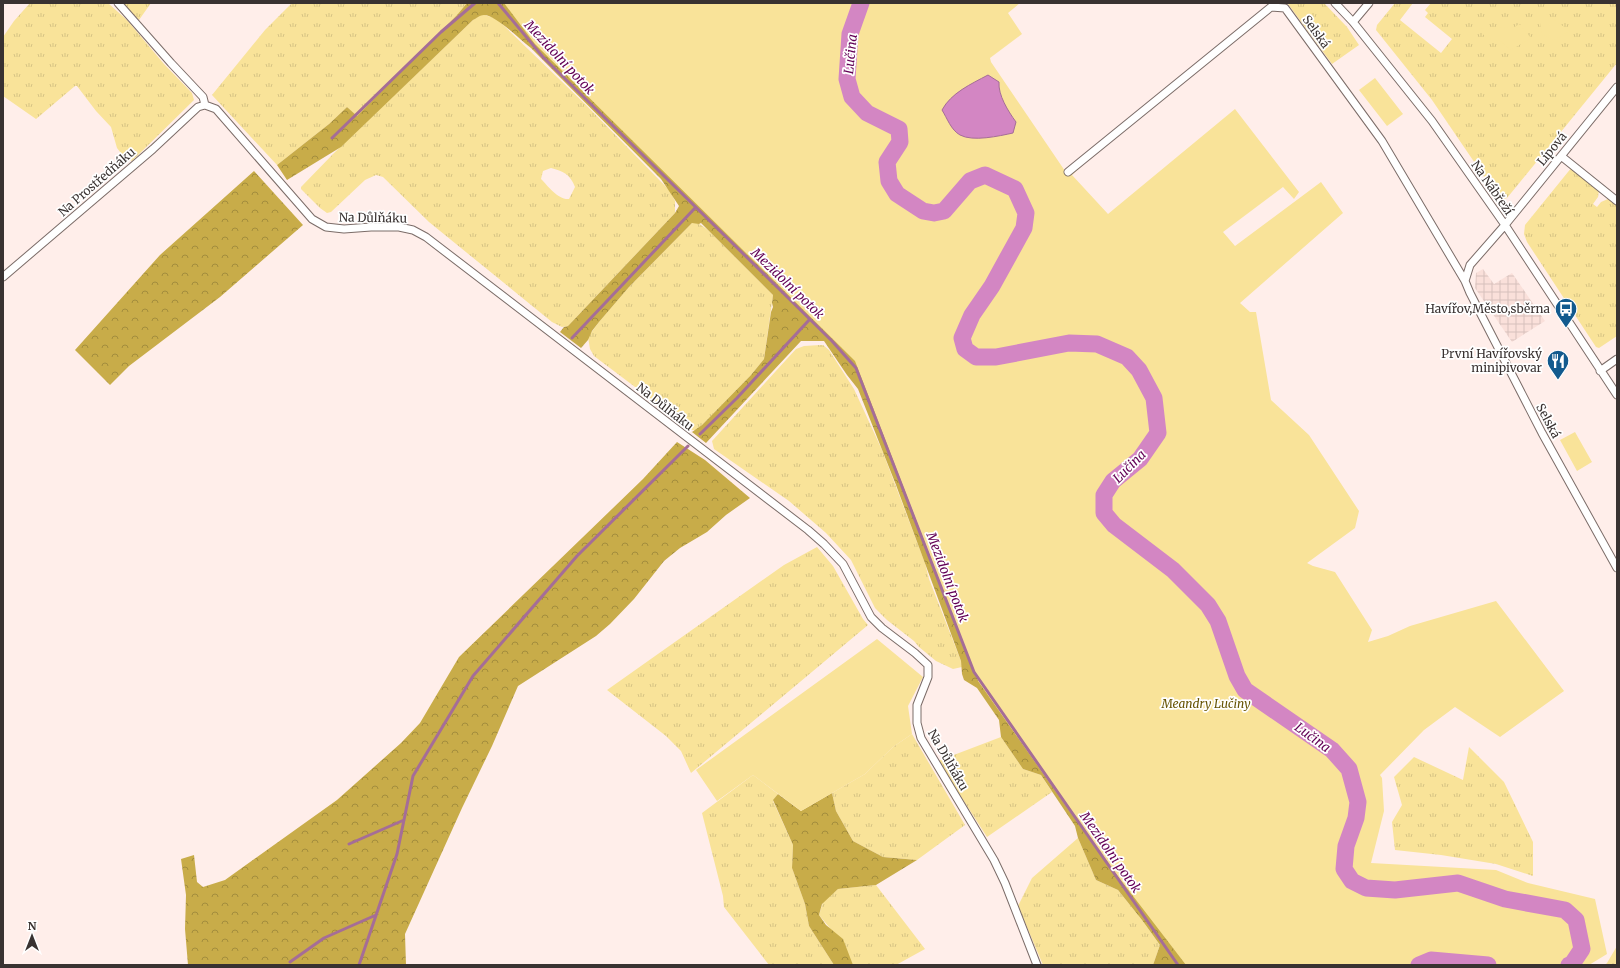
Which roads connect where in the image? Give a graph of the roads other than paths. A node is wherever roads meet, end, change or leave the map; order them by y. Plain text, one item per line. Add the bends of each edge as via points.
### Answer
1 (118, 3) edge
2 (1335, 3) edge
3 (1369, 3) edge
4 (1353, 22) junction
5 (1617, 87) edge
6 (205, 105) junction
7 (1561, 156) junction
8 (1068, 172) dead end
9 (1617, 201) edge
10 (1505, 225) junction
11 (3, 277) edge
12 (1465, 281) junction
13 (1617, 359) edge
14 (1600, 371) junction
15 (1617, 395) edge
16 (1617, 568) edge
17 (1037, 965) edge

1 - 6 street, Na Důlňáku via 203,97
2 - 4 street, Na Nábřeží
3 - 4 street
4 - 10 street, Na Nábřeží via 1432,121
5 - 7 street, Lípová
6 - 11 street, Na Prostředňáku via 198,107 153,149
6 - 17 street, Na Důlňáku via 216,109 312,219 326,227 344,229 400,227 426,237 793,517 824,544 843,564 871,617 928,665 928,677 917,705 917,724 921,738 994,860
7 - 9 street
7 - 10 street, Lípová
8 - 12 street, Selská via 1271,7 1285,8 1382,141
10 - 12 street via 1470,265
10 - 14 street, Na Nábřeží
12 - 16 street, Selská via 1542,433
13 - 14 street
14 - 15 street, Na Nábřeží

